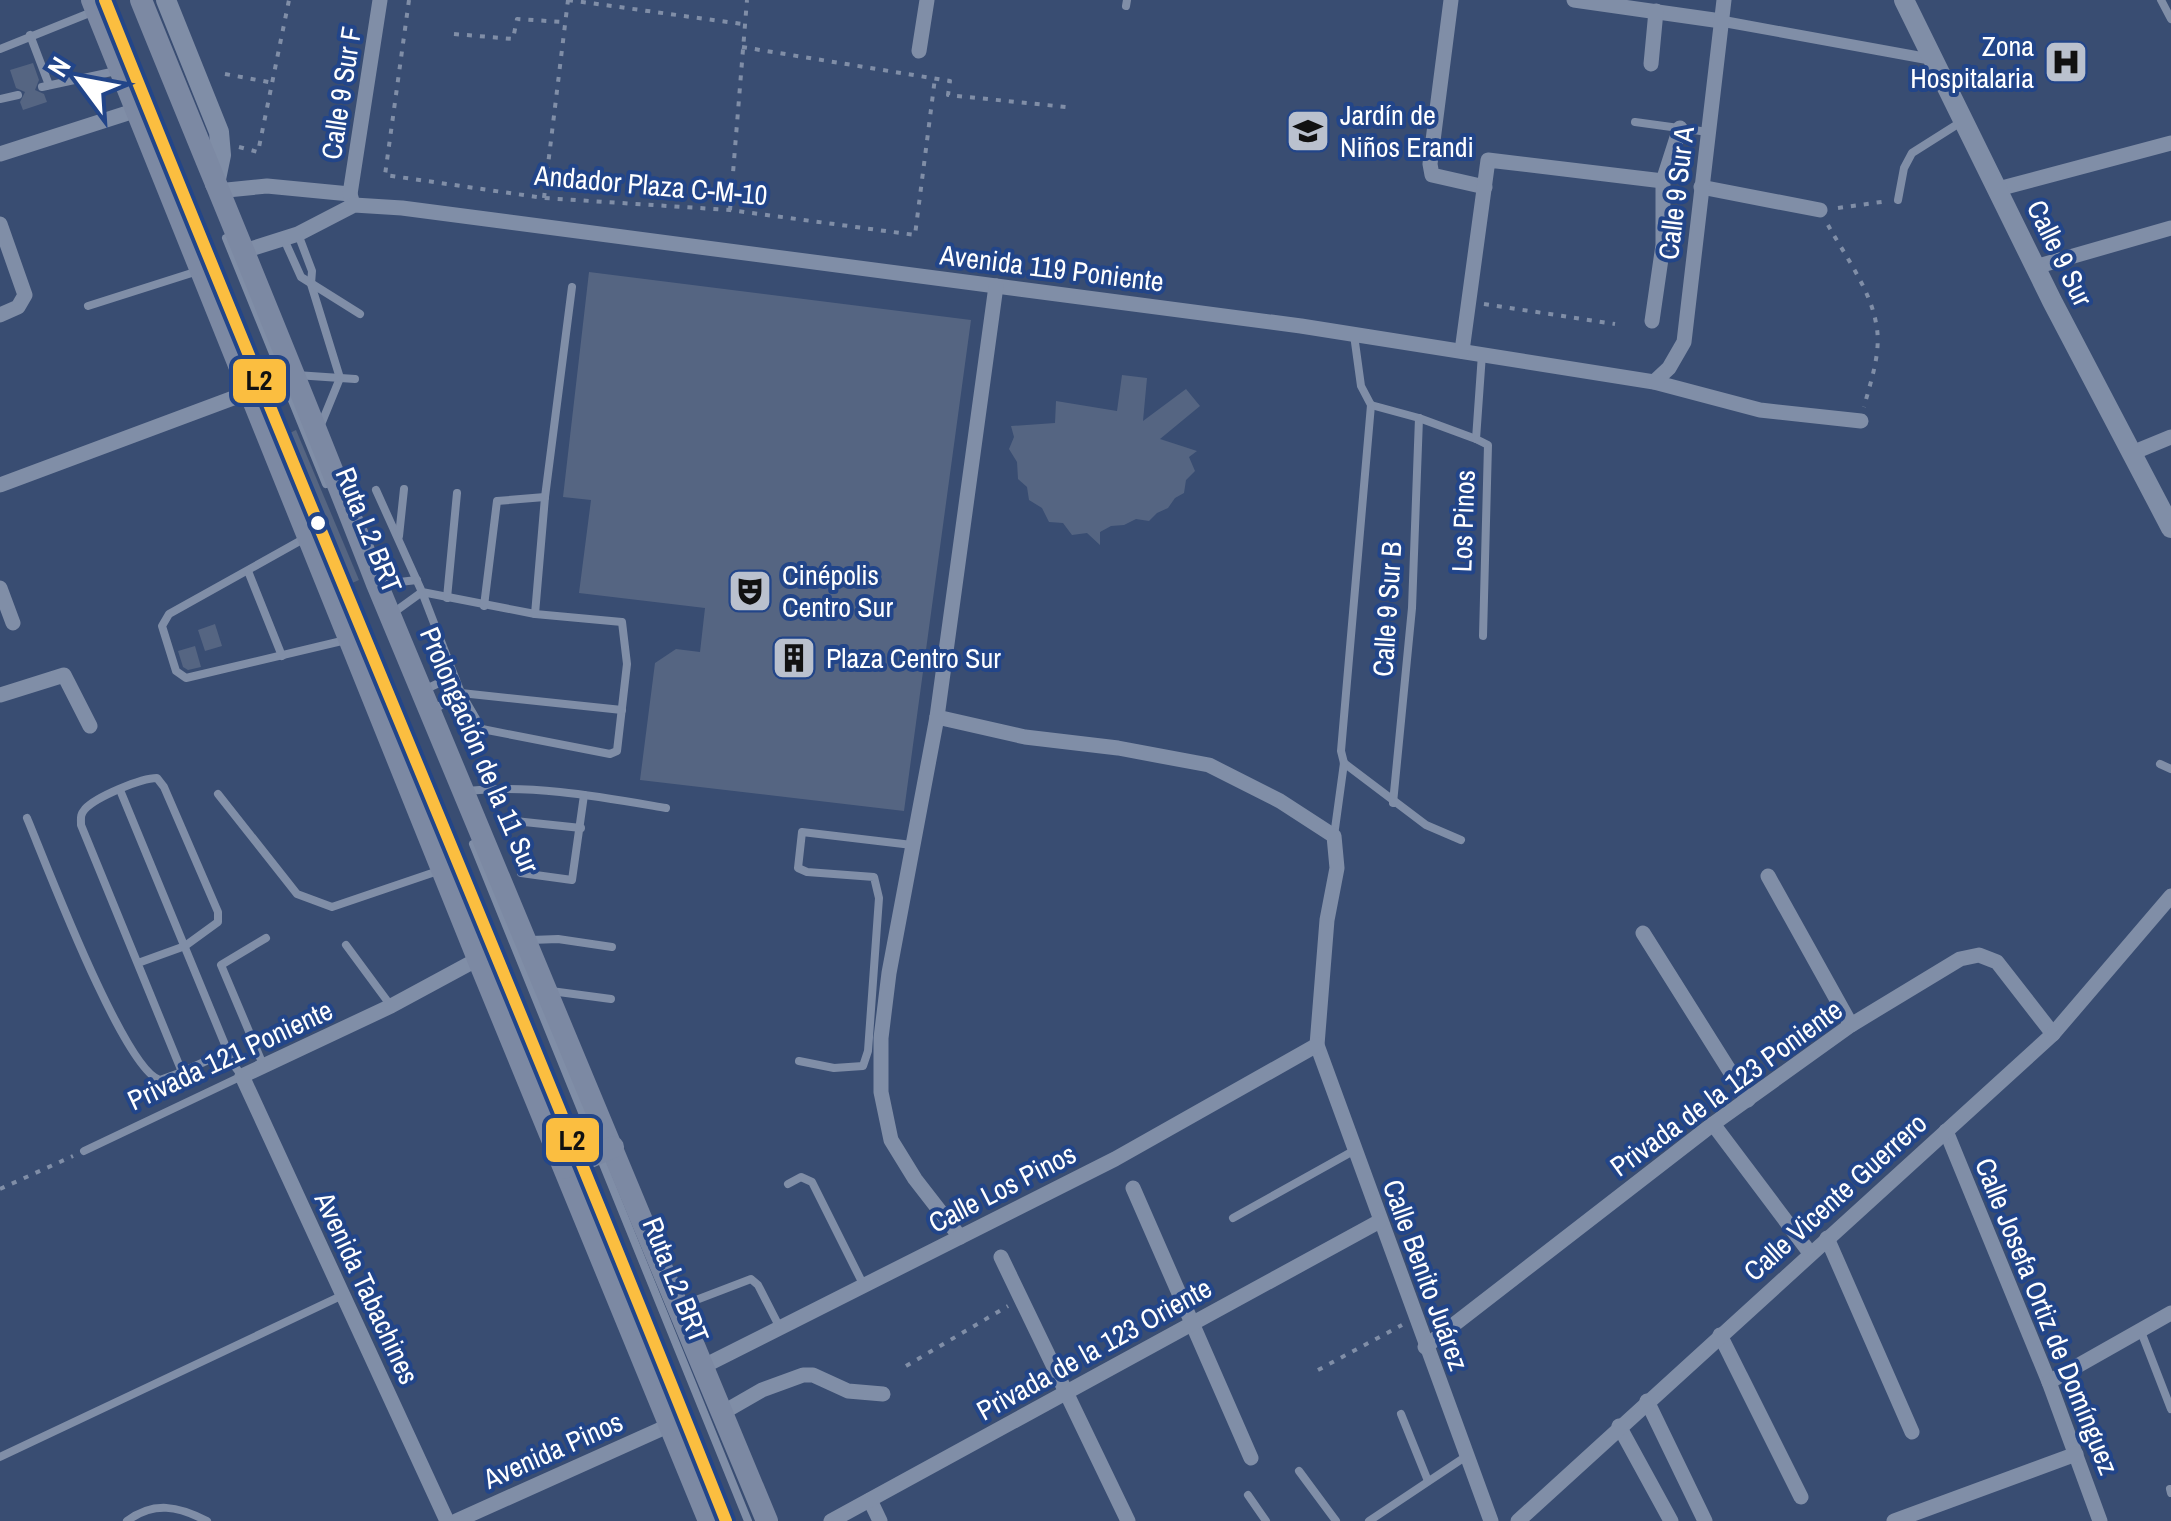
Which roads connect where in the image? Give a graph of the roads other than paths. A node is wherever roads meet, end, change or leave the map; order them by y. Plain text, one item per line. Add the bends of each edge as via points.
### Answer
1 (130, 0) edge
2 (141, 0) edge
3 (166, 0) edge
4 (380, 0) edge
5 (927, 0) edge
6 (1451, 0) edge
7 (1574, 0) edge
8 (1724, 0) edge
9 (1904, 0) edge
10 (2160, 0) edge
11 (98, 4) edge
12 (1656, 11) junction
13 (2171, 18) edge
14 (1721, 21) junction
15 (30, 35) junction
16 (0, 49) edge
17 (920, 51) dead end
18 (1935, 60) junction
19 (1651, 64) dead end
20 (121, 70) junction
21 (18, 95) dead end
22 (0, 99) edge
23 (138, 110) junction
24 (1965, 119) junction
25 (1635, 122) dead end
26 (1680, 128) junction
27 (1708, 132) junction
28 (2171, 144) edge
29 (0, 154) edge
30 (1663, 181) junction
31 (216, 187) junction
32 (1485, 187) junction
33 (1701, 187) junction
34 (1998, 189) junction
35 (352, 200) junction
36 (1898, 200) road end
37 (1820, 210) road end
38 (218, 216) dead end
39 (0, 224) edge
40 (2171, 228) edge
41 (225, 234) dead end
42 (290, 235) junction
43 (242, 252) junction
44 (2035, 268) junction
45 (202, 270) junction
46 (311, 284) junction
47 (996, 286) junction
48 (572, 287) dead end
49 (88, 306) dead end
50 (360, 314) dead end
51 (0, 315) edge
52 (1652, 321) dead end
53 (1354, 335) junction
54 (1462, 351) junction
55 (1482, 354) junction
56 (292, 374) junction
57 (340, 378) junction
58 (355, 379) dead end
59 (1654, 382) junction
60 (252, 392) junction
61 (1371, 406) junction
62 (1419, 418) junction
63 (1860, 421) road end
64 (318, 432) junction
65 (2171, 438) edge
66 (1476, 439) junction
67 (2132, 453) junction
68 (0, 485) edge
69 (404, 488) dead end
70 (328, 489) dead end
71 (376, 490) dead end
72 (457, 493) dead end
73 (545, 497) junction
74 (335, 508) dead end
75 (2171, 528) edge
76 (309, 536) junction
77 (398, 540) junction
78 (248, 571) junction
79 (417, 580) junction
80 (377, 584) junction
81 (0, 588) edge
82 (422, 592) junction
83 (447, 598) junction
84 (484, 606) junction
85 (390, 614) junction
86 (534, 614) junction
87 (13, 624) dead end
88 (1483, 636) dead end
89 (350, 639) junction
90 (282, 656) junction
91 (454, 676) junction
92 (460, 693) junction
93 (0, 696) edge
94 (426, 701) junction
95 (622, 710) junction
96 (937, 717) junction
97 (90, 726) dead end
98 (1344, 762) junction
99 (2160, 764) dead end
100 (2171, 769) edge
101 (120, 790) junction
102 (218, 794) dead end
103 (584, 796) junction
104 (460, 797) junction
105 (1392, 803) junction
106 (666, 808) dead end
107 (26, 818) dead end
108 (515, 821) dead end
109 (581, 828) junction
110 (1334, 836) junction
111 (471, 840) dead end
112 (1461, 840) dead end
113 (912, 845) junction
114 (442, 870) junction
115 (521, 873) dead end
116 (1768, 876) dead end
117 (2171, 896) edge
118 (1643, 933) dead end
119 (266, 938) dead end
120 (527, 940) junction
121 (184, 946) junction
122 (346, 946) dead end
123 (612, 947) dead end
124 (478, 959) junction
125 (138, 963) junction
126 (548, 991) junction
127 (611, 998) dead end
128 (391, 1006) junction
129 (1851, 1026) junction
130 (2053, 1034) junction
131 (1318, 1045) junction
132 (228, 1051) junction
133 (799, 1061) dead end
134 (264, 1068) junction
135 (182, 1072) junction
136 (242, 1076) junction
137 (1748, 1100) junction
138 (1713, 1124) junction
139 (1946, 1131) junction
140 (84, 1150) road end
141 (1355, 1150) junction
142 (590, 1157) junction
143 (788, 1184) dead end
144 (1132, 1188) dead end
145 (1233, 1218) dead end
146 (1380, 1222) junction
147 (960, 1237) junction
148 (1827, 1238) junction
149 (1810, 1254) junction
150 (1001, 1256) dead end
151 (864, 1286) junction
152 (343, 1294) junction
153 (679, 1307) junction
154 (2171, 1312) edge
155 (1193, 1323) junction
156 (780, 1328) junction
157 (2140, 1330) junction
158 (1720, 1335) junction
159 (1425, 1346) junction
160 (704, 1366) junction
161 (2049, 1382) junction
162 (1066, 1392) junction
163 (883, 1394) dead end
164 (1647, 1401) junction
165 (2171, 1409) edge
166 (722, 1412) junction
167 (1401, 1414) dead end
168 (670, 1425) junction
169 (1620, 1426) junction
170 (1912, 1432) dead end
171 (2076, 1454) junction
172 (1465, 1456) junction
173 (0, 1457) edge
174 (1251, 1458) dead end
175 (1299, 1471) dead end
176 (1428, 1481) junction
177 (1248, 1495) dead end
178 (1801, 1497) dead end
179 (870, 1500) junction
180 (711, 1520) edge
181 (128, 1521) edge
182 (207, 1521) edge
183 (447, 1521) edge
184 (456, 1521) edge
185 (748, 1521) edge
186 (767, 1521) edge
187 (831, 1521) edge
188 (880, 1521) edge
189 (1128, 1521) edge
190 (1266, 1521) edge
191 (1336, 1521) edge
192 (1369, 1521) edge
193 (1490, 1521) edge
194 (1518, 1521) edge
195 (1671, 1521) edge
196 (1705, 1521) edge
197 (1894, 1521) edge
198 (2100, 1521) edge

1 - 38 lane
2 - 31 main road, Prolongación de la 11 Sur
3 - 31 street via 218,132
4 - 35 street, Calle 9 Sur F
5 - 17 street
6 - 32 street via 1430,164 1432,175
7 - 12 street
8 - 14 street, Calle 9 Sur A
9 - 18 street, Calle 9 Sur
10 - 13 lane
11 - 15 lane
11 - 20 main road, Prolongación de la 11 Sur
11 - 142 lane, Ruta L2 BRT
12 - 14 street
12 - 19 street
14 - 18 street
14 - 27 street, Calle 9 Sur A
15 - 16 lane
15 - 20 lane via 45,86
18 - 24 street, Calle 9 Sur
20 - 23 main road, Prolongación de la 11 Sur
21 - 22 lane
23 - 29 street
23 - 45 main road, Prolongación de la 11 Sur
24 - 34 street, Calle 9 Sur
24 - 36 lane via 1912,153
25 - 26 lane
26 - 27 lane
26 - 30 street
27 - 33 street, Calle 9 Sur A
28 - 34 street
30 - 32 street via 1488,160
30 - 52 street via 1664,245
31 - 35 street, Avenida 119 Poniente via 267,186
31 - 43 main road, Prolongación de la 11 Sur
32 - 54 street
33 - 37 street
33 - 59 street, Calle 9 Sur A via 1684,342
34 - 44 street, Calle 9 Sur
35 - 42 street
35 - 47 street, Avenida 119 Poniente
39 - 51 street via 25,296
40 - 44 street
41 - 70 lane, Ruta L2 BRT
42 - 43 street
42 - 46 lane via 312,270
42 - 46 lane via 301,277
43 - 56 main road, Prolongación de la 11 Sur
44 - 67 street, Calle 9 Sur
45 - 49 lane
45 - 60 main road, Prolongación de la 11 Sur
46 - 50 lane
46 - 57 lane
47 - 53 street, Avenida 119 Poniente
47 - 96 street
48 - 73 lane
53 - 54 street, Avenida 119 Poniente
53 - 61 lane via 1361,386
54 - 55 street, Avenida 119 Poniente
55 - 59 street, Avenida 119 Poniente
55 - 66 lane, Los Pinos
56 - 57 lane
56 - 64 main road, Prolongación de la 11 Sur
57 - 58 lane
57 - 64 lane
59 - 63 street, Avenida 119 Poniente via 1760,410
60 - 68 street
60 - 76 main road, Prolongación de la 11 Sur
61 - 62 lane
61 - 98 lane
62 - 66 lane
62 - 105 lane, Calle 9 Sur B via 1412,608
64 - 80 main road, Prolongación de la 11 Sur
65 - 67 street
66 - 88 lane, Los Pinos via 1488,445
67 - 75 street, Calle 9 Sur
69 - 77 lane
71 - 77 lane
72 - 83 lane
73 - 84 lane via 496,501
73 - 86 lane
74 - 104 lane, Ruta L2 BRT
76 - 78 lane
76 - 89 main road, Prolongación de la 11 Sur
77 - 79 lane
78 - 90 lane
78 - 90 lane via 164,619 176,671 186,678
79 - 80 lane
79 - 82 lane
80 - 85 main road, Prolongación de la 11 Sur
81 - 87 street
82 - 83 lane
82 - 85 lane
82 - 91 lane
83 - 84 lane
84 - 86 lane
85 - 94 main road, Prolongación de la 11 Sur
86 - 95 lane via 622,622
89 - 90 lane
89 - 114 main road, Prolongación de la 11 Sur
91 - 92 lane
91 - 94 lane
92 - 94 lane
92 - 95 lane
92 - 95 lane via 489,732 610,754 620,743
93 - 97 street via 64,674
94 - 104 main road, Prolongación de la 11 Sur
96 - 110 street via 1209,765
96 - 113 street
98 - 105 lane
98 - 110 lane
99 - 100 lane
101 - 121 lane
101 - 121 lane via 157,778 218,912 218,922
101 - 125 lane via 88,806 81,825
102 - 114 lane via 298,894 314,902 332,907
103 - 104 lane via 498,788
103 - 106 lane
103 - 109 lane
104 - 120 main road, Prolongación de la 11 Sur
105 - 112 lane
107 - 135 lane via 115,1023 149,1075 160,1080
108 - 109 lane
109 - 115 lane via 572,880
110 - 131 street via 1337,868
111 - 142 lane, Ruta L2 BRT
113 - 133 lane via 800,834 798,868 874,877 879,898 862,1066
113 - 147 street via 888,973 881,1092 891,1140
114 - 124 main road, Prolongación de la 11 Sur
116 - 129 street
117 - 130 street, Calle Vicente Guerrero
118 - 137 street
119 - 134 lane via 221,965
120 - 123 lane
120 - 126 main road, Prolongación de la 11 Sur
121 - 125 lane
121 - 132 lane
122 - 128 lane
124 - 128 street, Privada 121 Poniente
124 - 142 main road, Prolongación de la 11 Sur
125 - 135 lane
126 - 127 lane
126 - 142 main road, Prolongación de la 11 Sur
128 - 134 street, Privada 121 Poniente
129 - 130 street, Privada de la 123 Poniente via 1960,959 1979,955 1997,962
129 - 137 street, Privada de la 123 Poniente
130 - 139 street, Calle Vicente Guerrero
131 - 141 street, Calle Benito Juárez
131 - 147 street, Calle Los Pinos
132 - 135 lane
132 - 136 lane
134 - 136 street, Privada 121 Poniente
136 - 140 lane, Privada 121 Poniente
136 - 152 street, Avenida Tabachines
137 - 138 street, Privada de la 123 Poniente
138 - 149 street
138 - 159 street, Privada de la 123 Poniente
139 - 148 street, Calle Vicente Guerrero
139 - 161 street, Calle Josefa Ortiz de Domínguez
141 - 145 lane
141 - 146 street, Calle Benito Juárez
142 - 153 main road, Prolongación de la 11 Sur
142 - 168 main road, Prolongación de la 11 Sur
142 - 180 lane, Ruta L2 BRT
142 - 185 lane, Ruta L2 BRT
143 - 151 lane via 800,1177 812,1182
144 - 155 street
146 - 155 street, Privada de la 123 Oriente
146 - 159 street, Calle Benito Juárez
147 - 151 street, Calle Los Pinos
148 - 149 street, Calle Vicente Guerrero
148 - 170 street
149 - 158 street, Calle Vicente Guerrero
150 - 162 street
151 - 156 street, Calle Los Pinos
152 - 173 lane
152 - 183 street, Avenida Tabachines
153 - 156 lane via 751,1279
153 - 160 main road, Prolongación de la 11 Sur
154 - 157 street
155 - 162 street, Privada de la 123 Oriente
155 - 174 street
156 - 160 street, Calle Los Pinos
157 - 161 street
157 - 165 lane
158 - 164 street, Calle Vicente Guerrero
158 - 178 street
159 - 172 street, Calle Benito Juárez
160 - 166 main road, Prolongación de la 11 Sur
161 - 171 street, Calle Josefa Ortiz de Domínguez
162 - 179 street, Privada de la 123 Oriente
162 - 189 street
163 - 166 street via 848,1391 803,1375
164 - 169 street, Calle Vicente Guerrero
164 - 196 street
166 - 186 main road, Prolongación de la 11 Sur
167 - 176 lane
168 - 180 main road, Prolongación de la 11 Sur
168 - 184 street, Avenida Pinos
169 - 194 street, Calle Vicente Guerrero
169 - 195 street
171 - 197 street
171 - 198 street, Calle Josefa Ortiz de Domínguez
172 - 176 lane
172 - 193 street, Calle Benito Juárez
175 - 191 lane
176 - 192 lane
177 - 190 lane
179 - 187 street, Privada de la 123 Oriente
179 - 188 street
181 - 182 lane via 144,1509 184,1508

